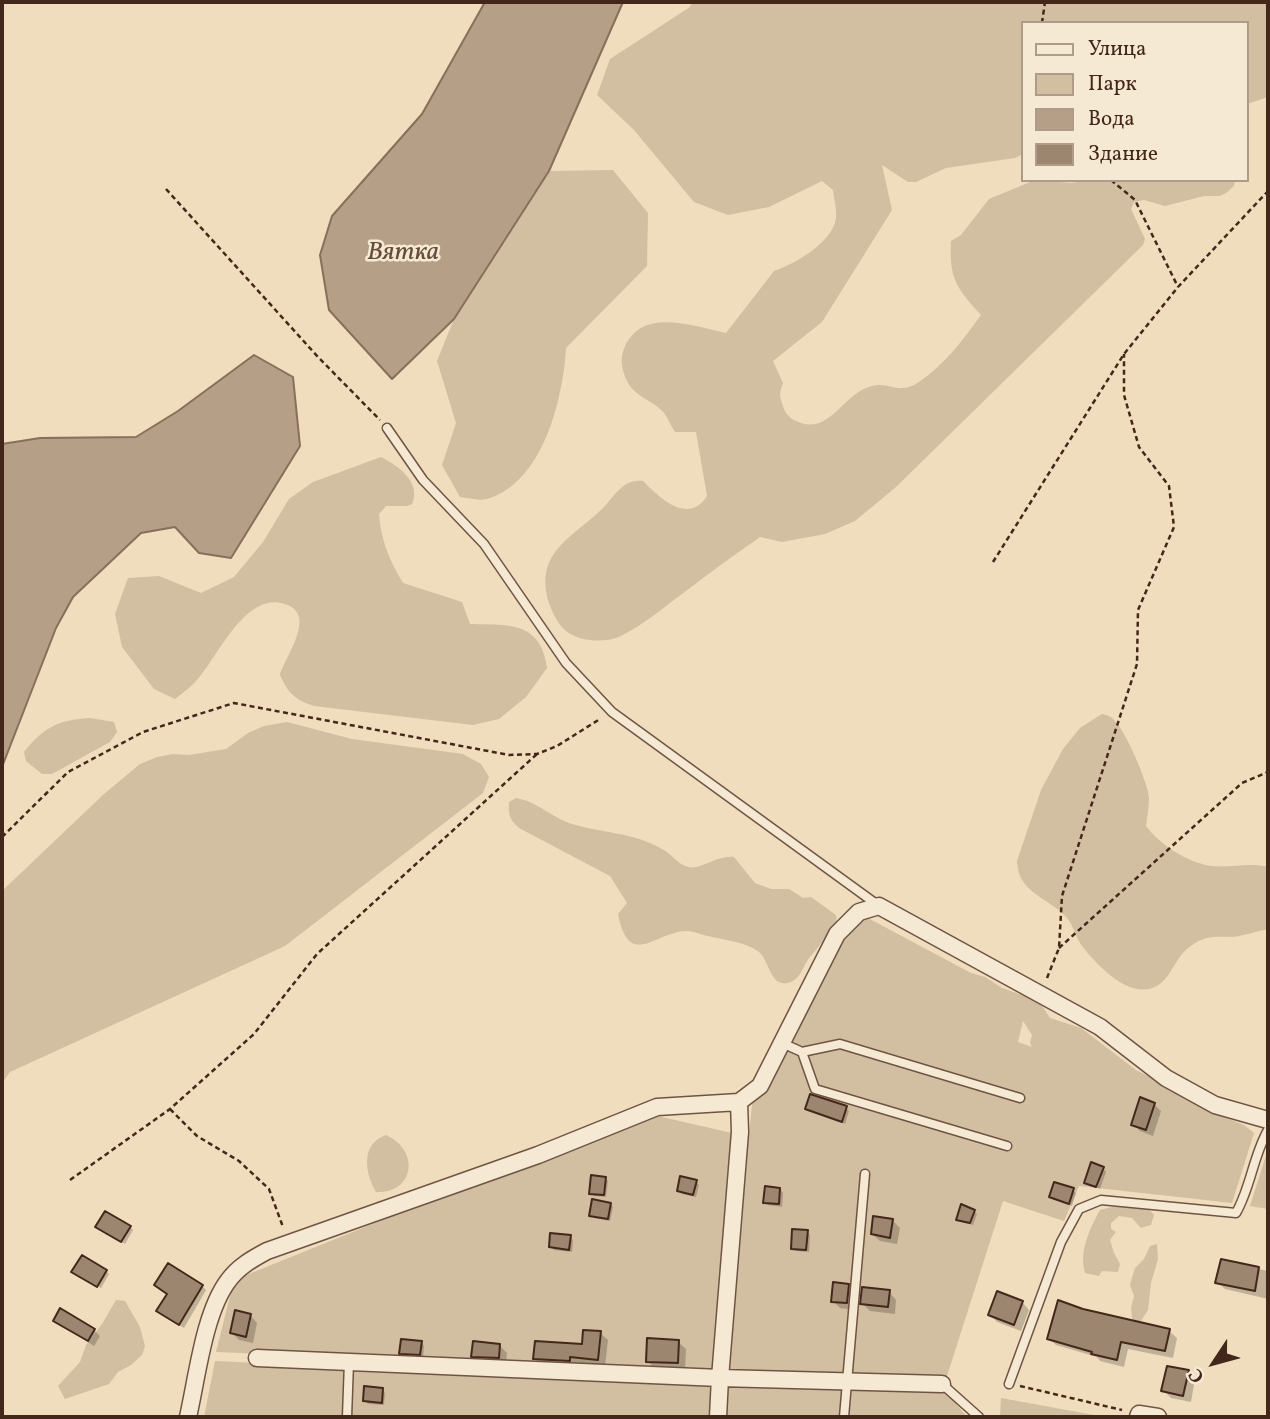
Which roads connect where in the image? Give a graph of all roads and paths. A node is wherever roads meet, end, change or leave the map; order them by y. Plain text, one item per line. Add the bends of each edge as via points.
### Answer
1 (1045, 2) edge
2 (1042, 21) edge
3 (1113, 182) edge
4 (166, 189) dead end
5 (1268, 191) edge
6 (1178, 286) junction
7 (1124, 354) junction
8 (387, 428) joint
9 (993, 562) dead end
10 (612, 712) junction
11 (537, 754) junction
12 (1268, 772) edge
13 (2, 837) edge
14 (879, 906) junction
15 (1059, 948) junction
16 (1040, 994) junction
17 (782, 1043) junction
18 (802, 1052) junction
19 (1020, 1098) dead end
20 (739, 1102) junction
21 (170, 1109) junction
22 (1268, 1120) edge
23 (1268, 1130) edge
24 (1007, 1146) dead end
25 (865, 1174) dead end
26 (70, 1180) dead end
27 (290, 1243) junction
28 (257, 1358) dead end
29 (349, 1362) junction
30 (720, 1378) junction
31 (847, 1380) junction
32 (942, 1384) joint
33 (1009, 1384) joint
34 (1139, 1415) edge
35 (188, 1417) edge
36 (347, 1417) edge
37 (718, 1417) edge
38 (844, 1417) edge
39 (979, 1417) edge
40 (1158, 1417) edge

1 - 2 path
3 - 6 path via 1135,200
4 - 8 path
5 - 6 path
6 - 7 path
7 - 9 path
7 - 15 path via 1124,395 1139,447 1169,486 1174,527 1138,610 1137,664 1062,896
8 - 10 lane via 423,480 484,544 566,663
10 - 11 path via 557,747
10 - 14 lane
11 - 13 path via 509,755 234,703 143,732 68,772
11 - 21 path via 317,954 254,1034
12 - 15 path via 1242,783
14 - 16 street
14 - 17 street via 859,912 837,933
15 - 16 path
16 - 22 street via 1100,1027 1166,1078 1215,1105
17 - 18 lane
17 - 20 street via 760,1086
18 - 19 lane via 840,1044
18 - 24 lane via 815,1090
20 - 27 street via 657,1107 538,1155
20 - 30 street
21 - 26 path
21 - 27 path via 197,1136 239,1161 269,1189
23 - 33 lane via 1236,1213 1101,1200 1079,1209 1061,1242
25 - 31 lane
27 - 35 street via 247,1262 216,1299
28 - 29 street
29 - 30 street
29 - 36 lane
30 - 31 street
30 - 37 street
31 - 32 street
31 - 38 lane
32 - 39 lane
33 - 34 path
34 - 40 street

